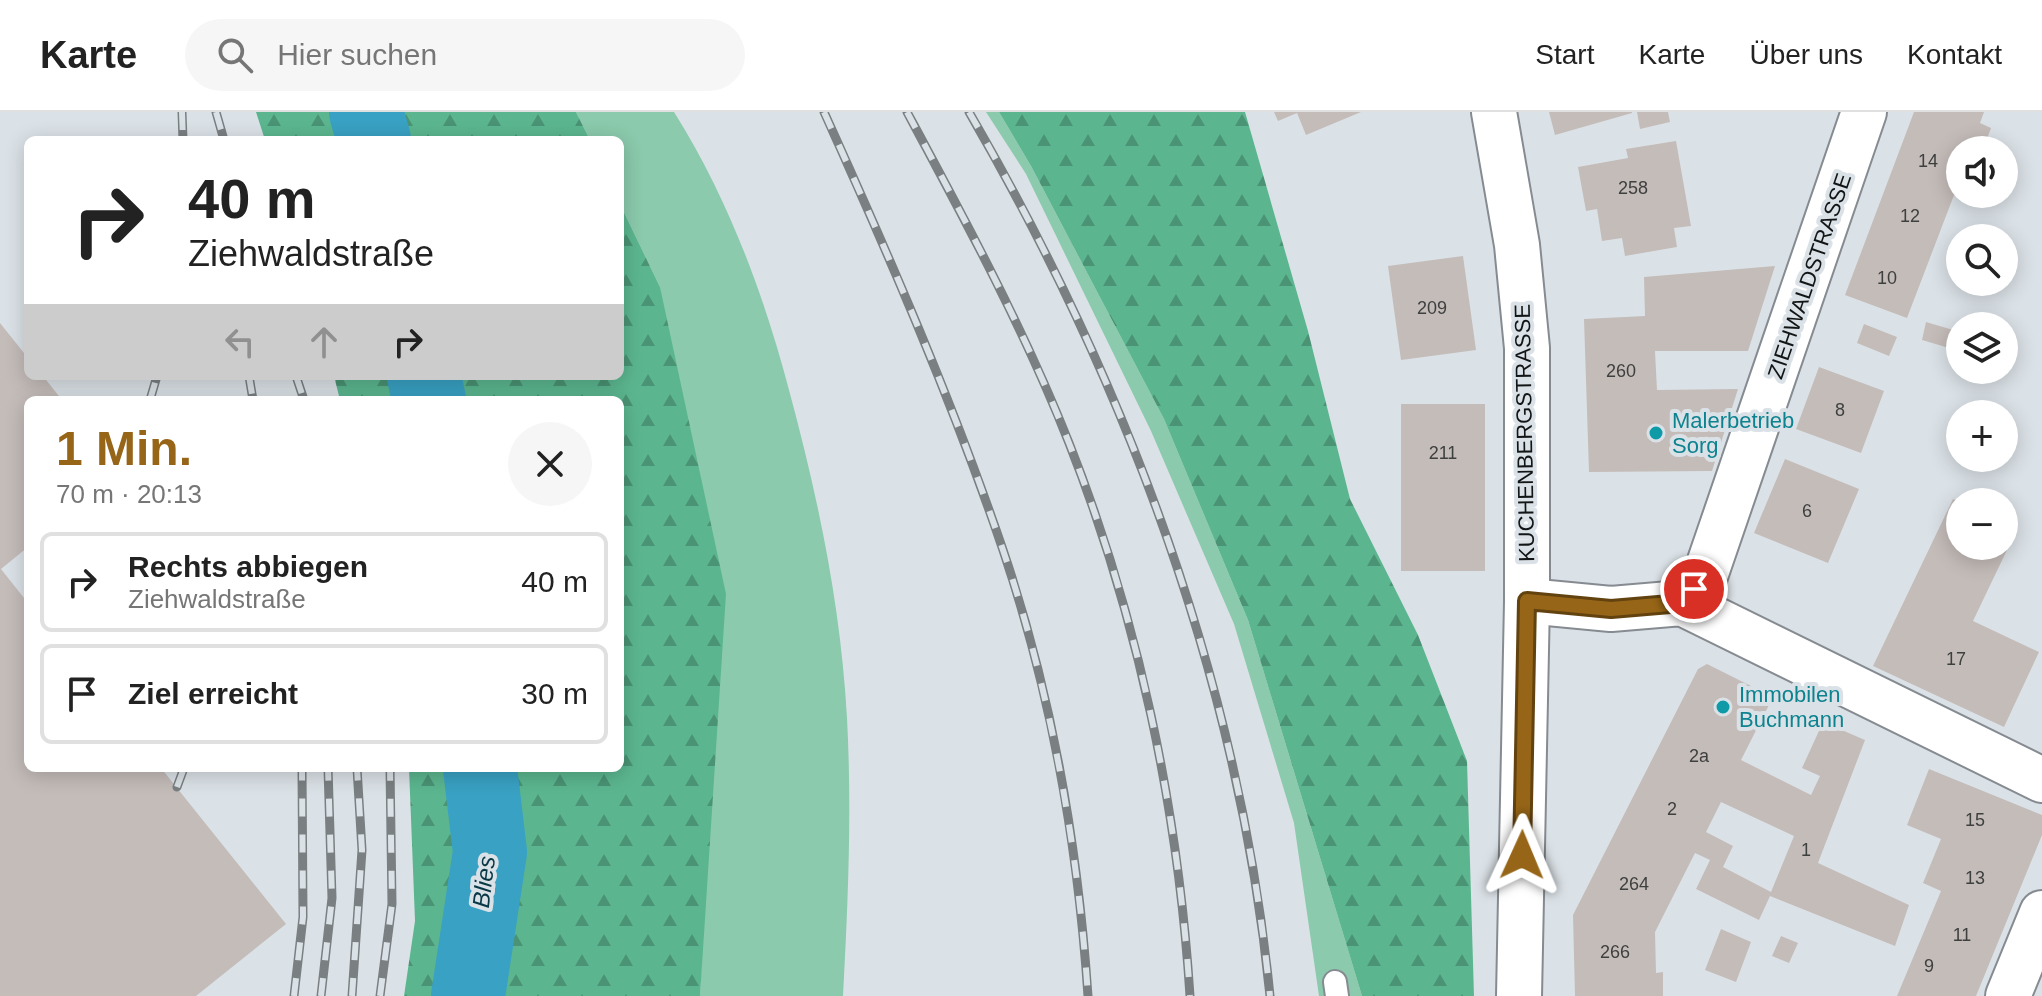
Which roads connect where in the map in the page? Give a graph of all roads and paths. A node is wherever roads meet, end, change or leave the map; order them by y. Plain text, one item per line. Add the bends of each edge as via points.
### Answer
1 (1494, 112) edge
2 (1864, 112) edge
3 (1527, 601) junction
4 (1682, 603) junction
5 (2042, 780) edge
6 (2042, 913) edge
7 (1519, 996) edge
8 (2008, 996) edge

1 - 3 street, KUCHENBERGSTRASSE via 1517,245 1527,348
2 - 4 street, ZIEHWALDSTRASSE via 1705,576
3 - 4 street via 1611,609
3 - 7 street, KUCHENBERGSTRASSE
4 - 5 street
6 - 8 street

